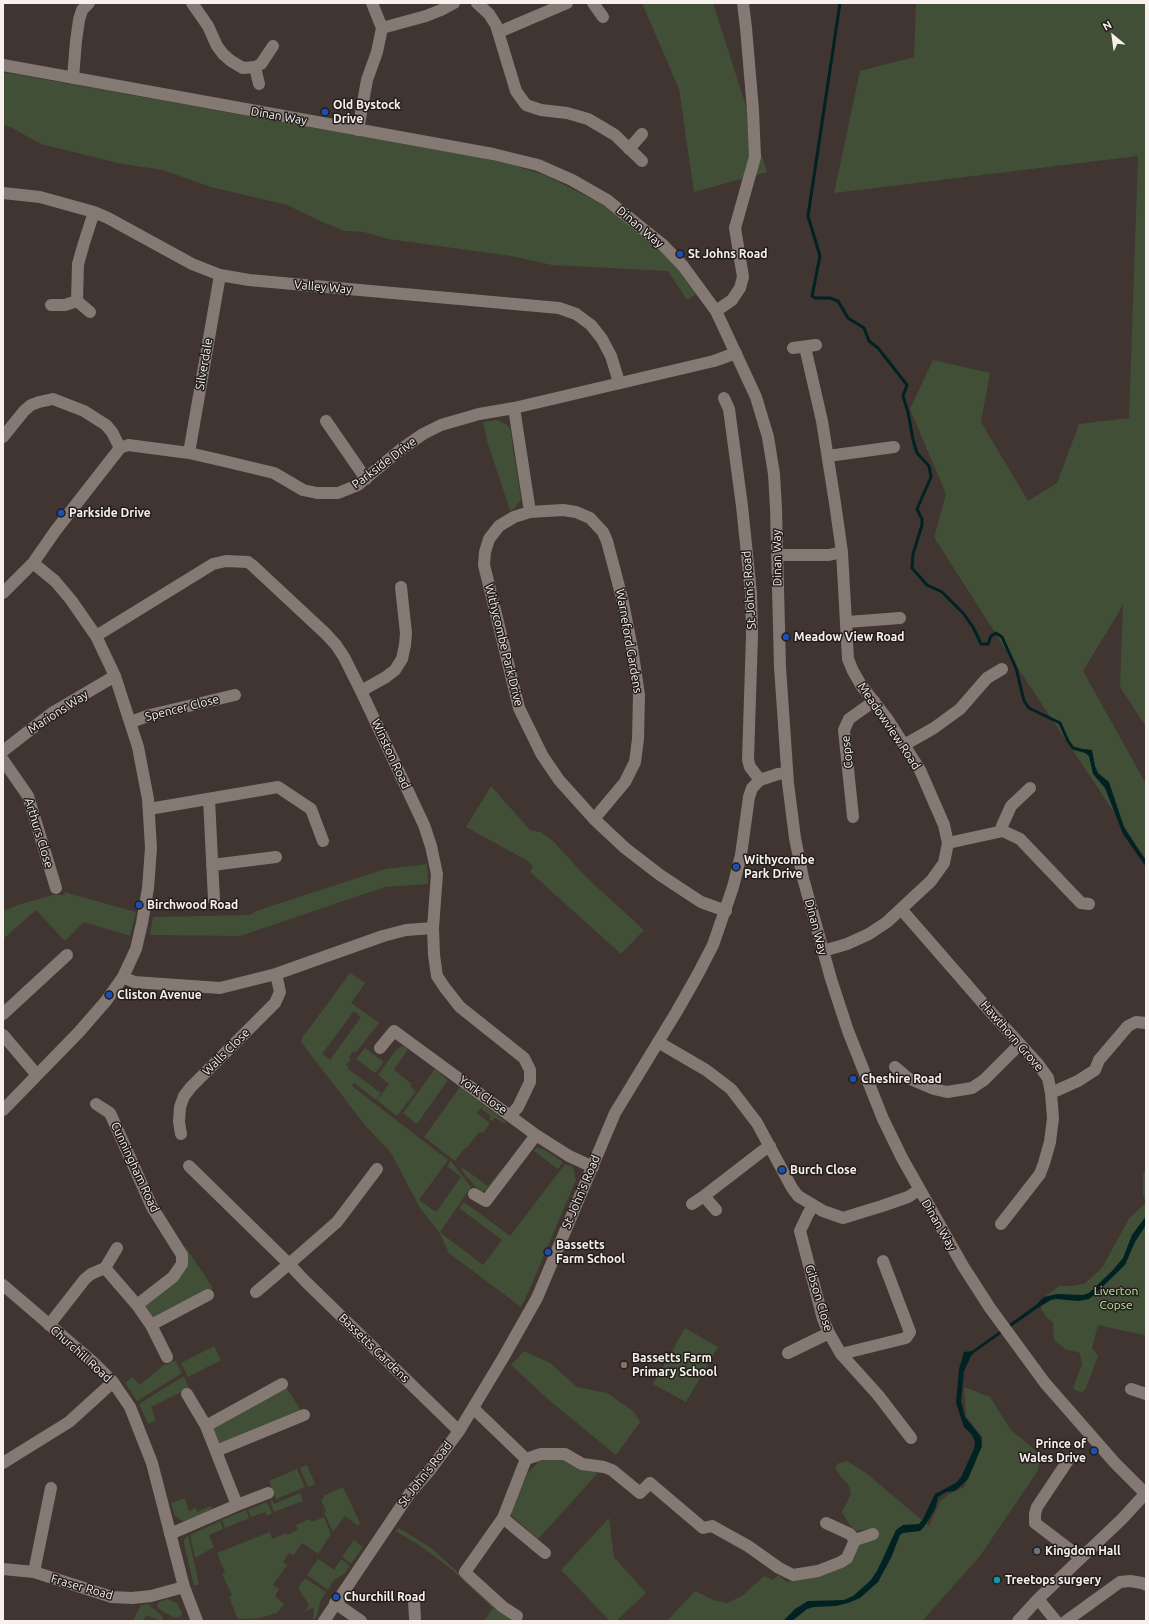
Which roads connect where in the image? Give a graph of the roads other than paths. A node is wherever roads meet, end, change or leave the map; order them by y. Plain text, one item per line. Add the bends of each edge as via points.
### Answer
1 (89, 3) edge
2 (192, 3) edge
3 (372, 3) edge
4 (454, 3) edge
5 (478, 3) edge
6 (567, 3) edge
7 (593, 3) edge
8 (743, 3) edge
9 (603, 17) dead end
10 (382, 28) junction
11 (499, 32) junction
12 (273, 46) dead end
13 (3, 65) edge
14 (255, 67) junction
15 (73, 78) junction
16 (259, 84) dead end
17 (358, 130) junction
18 (642, 134) dead end
19 (629, 149) junction
20 (642, 161) dead end
21 (3, 193) edge
22 (94, 212) junction
23 (220, 275) junction
24 (77, 301) junction
25 (50, 305) dead end
26 (716, 310) junction
27 (90, 312) dead end
28 (805, 347) dead end
29 (736, 353) junction
30 (619, 382) junction
31 (724, 398) dead end
32 (514, 408) junction
33 (326, 421) dead end
34 (3, 437) edge
35 (894, 447) dead end
36 (120, 448) junction
37 (189, 453) junction
38 (828, 456) junction
39 (366, 479) junction
40 (530, 512) junction
41 (842, 552) junction
42 (778, 555) junction
43 (33, 562) junction
44 (402, 587) dead end
45 (3, 593) edge
46 (900, 618) dead end
47 (847, 622) junction
48 (96, 636) junction
49 (1002, 669) dead end
50 (115, 676) junction
51 (361, 691) junction
52 (235, 695) dead end
53 (874, 701) junction
54 (130, 722) junction
55 (904, 745) junction
56 (3, 751) edge
57 (3, 760) edge
58 (787, 773) junction
59 (760, 780) junction
60 (1030, 788) dead end
61 (209, 799) junction
62 (149, 809) junction
63 (853, 817) dead end
64 (594, 819) junction
65 (1003, 831) junction
66 (323, 841) dead end
67 (948, 843) junction
68 (276, 857) dead end
69 (212, 865) junction
70 (56, 888) dead end
71 (214, 900) dead end
72 (1088, 904) dead end
73 (901, 909) junction
74 (726, 911) junction
75 (433, 928) junction
76 (823, 951) junction
77 (67, 956) dead end
78 (276, 974) junction
79 (123, 977) junction
80 (3, 1014) edge
81 (1146, 1023) edge
82 (3, 1034) edge
83 (658, 1042) junction
84 (1020, 1044) junction
85 (380, 1048) dead end
86 (895, 1068) dead end
87 (37, 1075) junction
88 (1051, 1093) junction
89 (96, 1104) dead end
90 (3, 1110) edge
91 (511, 1115) junction
92 (181, 1134) dead end
93 (536, 1135) junction
94 (770, 1146) junction
95 (188, 1166) dead end
96 (593, 1167) junction
97 (377, 1169) dead end
98 (919, 1190) junction
99 (474, 1194) dead end
100 (704, 1196) junction
101 (692, 1204) dead end
102 (813, 1206) junction
103 (716, 1210) dead end
104 (1001, 1224) dead end
105 (118, 1248) dead end
106 (883, 1261) dead end
107 (290, 1264) junction
108 (105, 1268) junction
109 (6, 1292) edge
110 (256, 1292) dead end
111 (208, 1295) dead end
112 (137, 1305) junction
113 (49, 1325) junction
114 (151, 1325) junction
115 (829, 1333) junction
116 (788, 1353) dead end
117 (841, 1354) junction
118 (167, 1357) dead end
119 (113, 1382) junction
120 (282, 1384) dead end
121 (1132, 1390) dead end
122 (187, 1394) dead end
123 (1146, 1394) edge
124 (473, 1408) junction
125 (304, 1415) dead end
126 (206, 1426) junction
127 (459, 1430) junction
128 (911, 1438) dead end
129 (216, 1451) junction
130 (526, 1459) junction
131 (1069, 1459) dead end
132 (3, 1463) edge
133 (50, 1488) dead end
134 (268, 1493) dead end
135 (1146, 1494) edge
136 (237, 1504) junction
137 (503, 1518) junction
138 (826, 1523) dead end
139 (170, 1534) junction
140 (872, 1534) dead end
141 (855, 1540) junction
142 (545, 1553) dead end
143 (1081, 1558) junction
144 (3, 1569) edge
145 (34, 1572) junction
146 (1144, 1581) edge
147 (184, 1587) junction
148 (1038, 1599) junction
149 (414, 1602) dead end
150 (335, 1603) junction
151 (517, 1616) dead end
152 (416, 1620) edge
153 (197, 1621) edge
154 (324, 1621) edge
155 (361, 1621) edge
156 (1018, 1621) edge
157 (1056, 1621) edge
158 (1066, 1621) edge

1 - 15 street via 82,10 79,20
2 - 14 street via 223,54 243,68
3 - 10 street
4 - 10 street via 426,16
5 - 11 street via 489,14
6 - 11 street
7 - 9 street
8 - 26 street via 755,157 735,228 743,277 740,288 732,300
10 - 17 street via 367,80
11 - 19 street via 514,86 526,104 541,110 588,119 615,135
12 - 14 street via 261,64
13 - 15 street, Dinan Way
14 - 16 street
15 - 17 street, Dinan Way
17 - 26 street, Dinan Way via 493,154 538,165 572,180 608,200 662,244
18 - 19 street
19 - 20 street
21 - 22 street, Valley Way via 40,197
22 - 23 street, Valley Way via 192,264
22 - 24 street via 78,264
23 - 30 street, Valley Way via 249,280 559,308 576,314 591,325 611,356
23 - 37 street, Silverdale
24 - 25 street via 65,305
24 - 27 street
26 - 29 street, Dinan Way
28 - 38 street, Meadowview Road
29 - 30 street, Parkside Drive via 714,361
29 - 42 street, Dinan Way via 756,398 768,438 774,481
30 - 32 street, Parkside Drive
31 - 59 street, St John's Road via 729,409 736,456 751,593 748,760
32 - 39 street, Parkside Drive via 441,425 422,434
32 - 40 street
33 - 39 street
34 - 36 street via 31,405 53,399 84,411 106,425
35 - 38 street
36 - 37 street, Parkside Drive via 136,445
36 - 43 street
37 - 39 street, Parkside Drive via 265,470 304,490 317,493 338,493
38 - 41 street, Meadowview Road
40 - 64 street, Withycombe Park Drive via 514,517 499,526 489,539 484,565 524,720 558,780
40 - 64 street, Warneford Gardens via 563,510 590,518 603,532 607,541 622,598 639,695 638,739 634,762 625,782
41 - 42 street via 829,555
41 - 47 street, Meadowview Road
42 - 58 street, Dinan Way via 780,660
43 - 45 street
43 - 48 street via 72,600
44 - 51 street via 406,633 402,659 386,678
46 - 47 street via 888,625
47 - 53 street, Meadowview Road via 848,659 853,671
48 - 50 street
48 - 51 street, Winston Road via 214,564 226,561 248,562 331,640 344,657
49 - 55 street via 987,678 960,709
50 - 54 street
50 - 56 street, Marions Way via 52,713
51 - 75 street, Winston Road via 424,825 431,846 437,874
52 - 54 street, Spencer Close
53 - 55 street, Meadowview Road
53 - 63 street, Copse via 849,719 844,730
54 - 62 street via 138,747
55 - 67 street, Meadowview Road via 932,795
57 - 70 street, Arthurs Close via 28,796
58 - 59 street
58 - 76 street, Dinan Way via 803,878
59 - 74 street, St John's Road via 752,788 749,797 741,855
60 - 65 street via 1011,806 1002,826
61 - 62 street
61 - 66 street via 278,787 310,809
61 - 69 street
62 - 79 street via 151,848 148,888 140,935
64 - 74 street, Withycombe Park Drive via 625,848 660,875 701,902
65 - 67 street
65 - 72 street via 1020,839 1081,903
67 - 73 street, Meadowview Road via 944,863 940,869
68 - 69 street
69 - 71 street
73 - 76 street, Meadowview Road via 869,934
73 - 84 street, Hawthorn Grove
74 - 83 street, St John's Road via 698,974
75 - 78 street via 406,930 383,936
75 - 91 street, Winston Road via 437,976 445,988 460,1007 514,1049 528,1064 530,1082 518,1107
76 - 98 street, Dinan Way via 866,1078 883,1119
77 - 80 street
78 - 79 street via 220,988 134,982
78 - 92 street, Walls Close via 280,992 275,1003 184,1096 180,1106
79 - 87 street via 106,1001
81 - 88 street via 1136,1022 1128,1026 1099,1060 1095,1070
82 - 87 street
83 - 94 street via 706,1070 731,1089 757,1122
83 - 96 street, St John's Road via 615,1112
84 - 86 street via 984,1080 972,1088 947,1092 934,1089 908,1078
84 - 88 street, Hawthorn Grove via 1048,1078
85 - 91 street, York Close via 394,1031
87 - 90 street
88 - 104 street, Hawthorn Grove via 1054,1118 1040,1174
89 - 112 street, Cunningham Road via 110,1113 152,1208 182,1255 182,1264 173,1277
91 - 93 street, York Close
93 - 96 street, York Close via 569,1156
93 - 99 street via 486,1201
94 - 100 street
94 - 102 street via 792,1188 798,1196
95 - 107 street, Bassetts Gardens
96 - 124 street, St John's Road via 537,1298
97 - 107 street via 336,1222
98 - 102 street via 908,1197 843,1218
98 - 135 street, Dinan Way via 963,1266 1026,1358 1071,1414
100 - 101 street
100 - 103 street
102 - 115 street, Gibson Close via 800,1231
105 - 108 street
106 - 117 street via 910,1332 906,1338
107 - 110 street
107 - 127 street, Bassetts Gardens
108 - 112 street
108 - 113 street via 85,1279
109 - 113 street, Churchill Road
111 - 114 street
112 - 114 street
113 - 119 street, Churchill Road
114 - 118 street
115 - 116 street
115 - 117 street, Gibson Close
117 - 128 street, Gibson Close via 878,1395
119 - 132 street via 69,1422
119 - 139 street, Churchill Road via 130,1407 144,1441
120 - 126 street
121 - 123 street
122 - 126 street
124 - 127 street, St John's Road
124 - 130 street
125 - 129 street
126 - 129 street
127 - 150 street, St John's Road via 410,1493
129 - 136 street
130 - 137 street
130 - 141 street via 541,1454 565,1454 582,1464 612,1470 640,1493 650,1483 703,1528 712,1526 793,1575 818,1571 841,1562 847,1558
131 - 143 street via 1037,1507 1035,1523
133 - 145 street
134 - 136 street
135 - 143 street
136 - 139 street
137 - 142 street
137 - 151 street via 465,1572 498,1603
138 - 141 street via 850,1534
139 - 147 street, Churchill Road
140 - 141 street
143 - 148 street
144 - 145 street, Fraser Road
145 - 147 street, Fraser Road via 112,1597 150,1596
146 - 158 street via 1120,1582
147 - 153 street, Churchill Road
148 - 156 street
148 - 157 street
149 - 152 street
150 - 154 street, St John's Road
150 - 155 street

